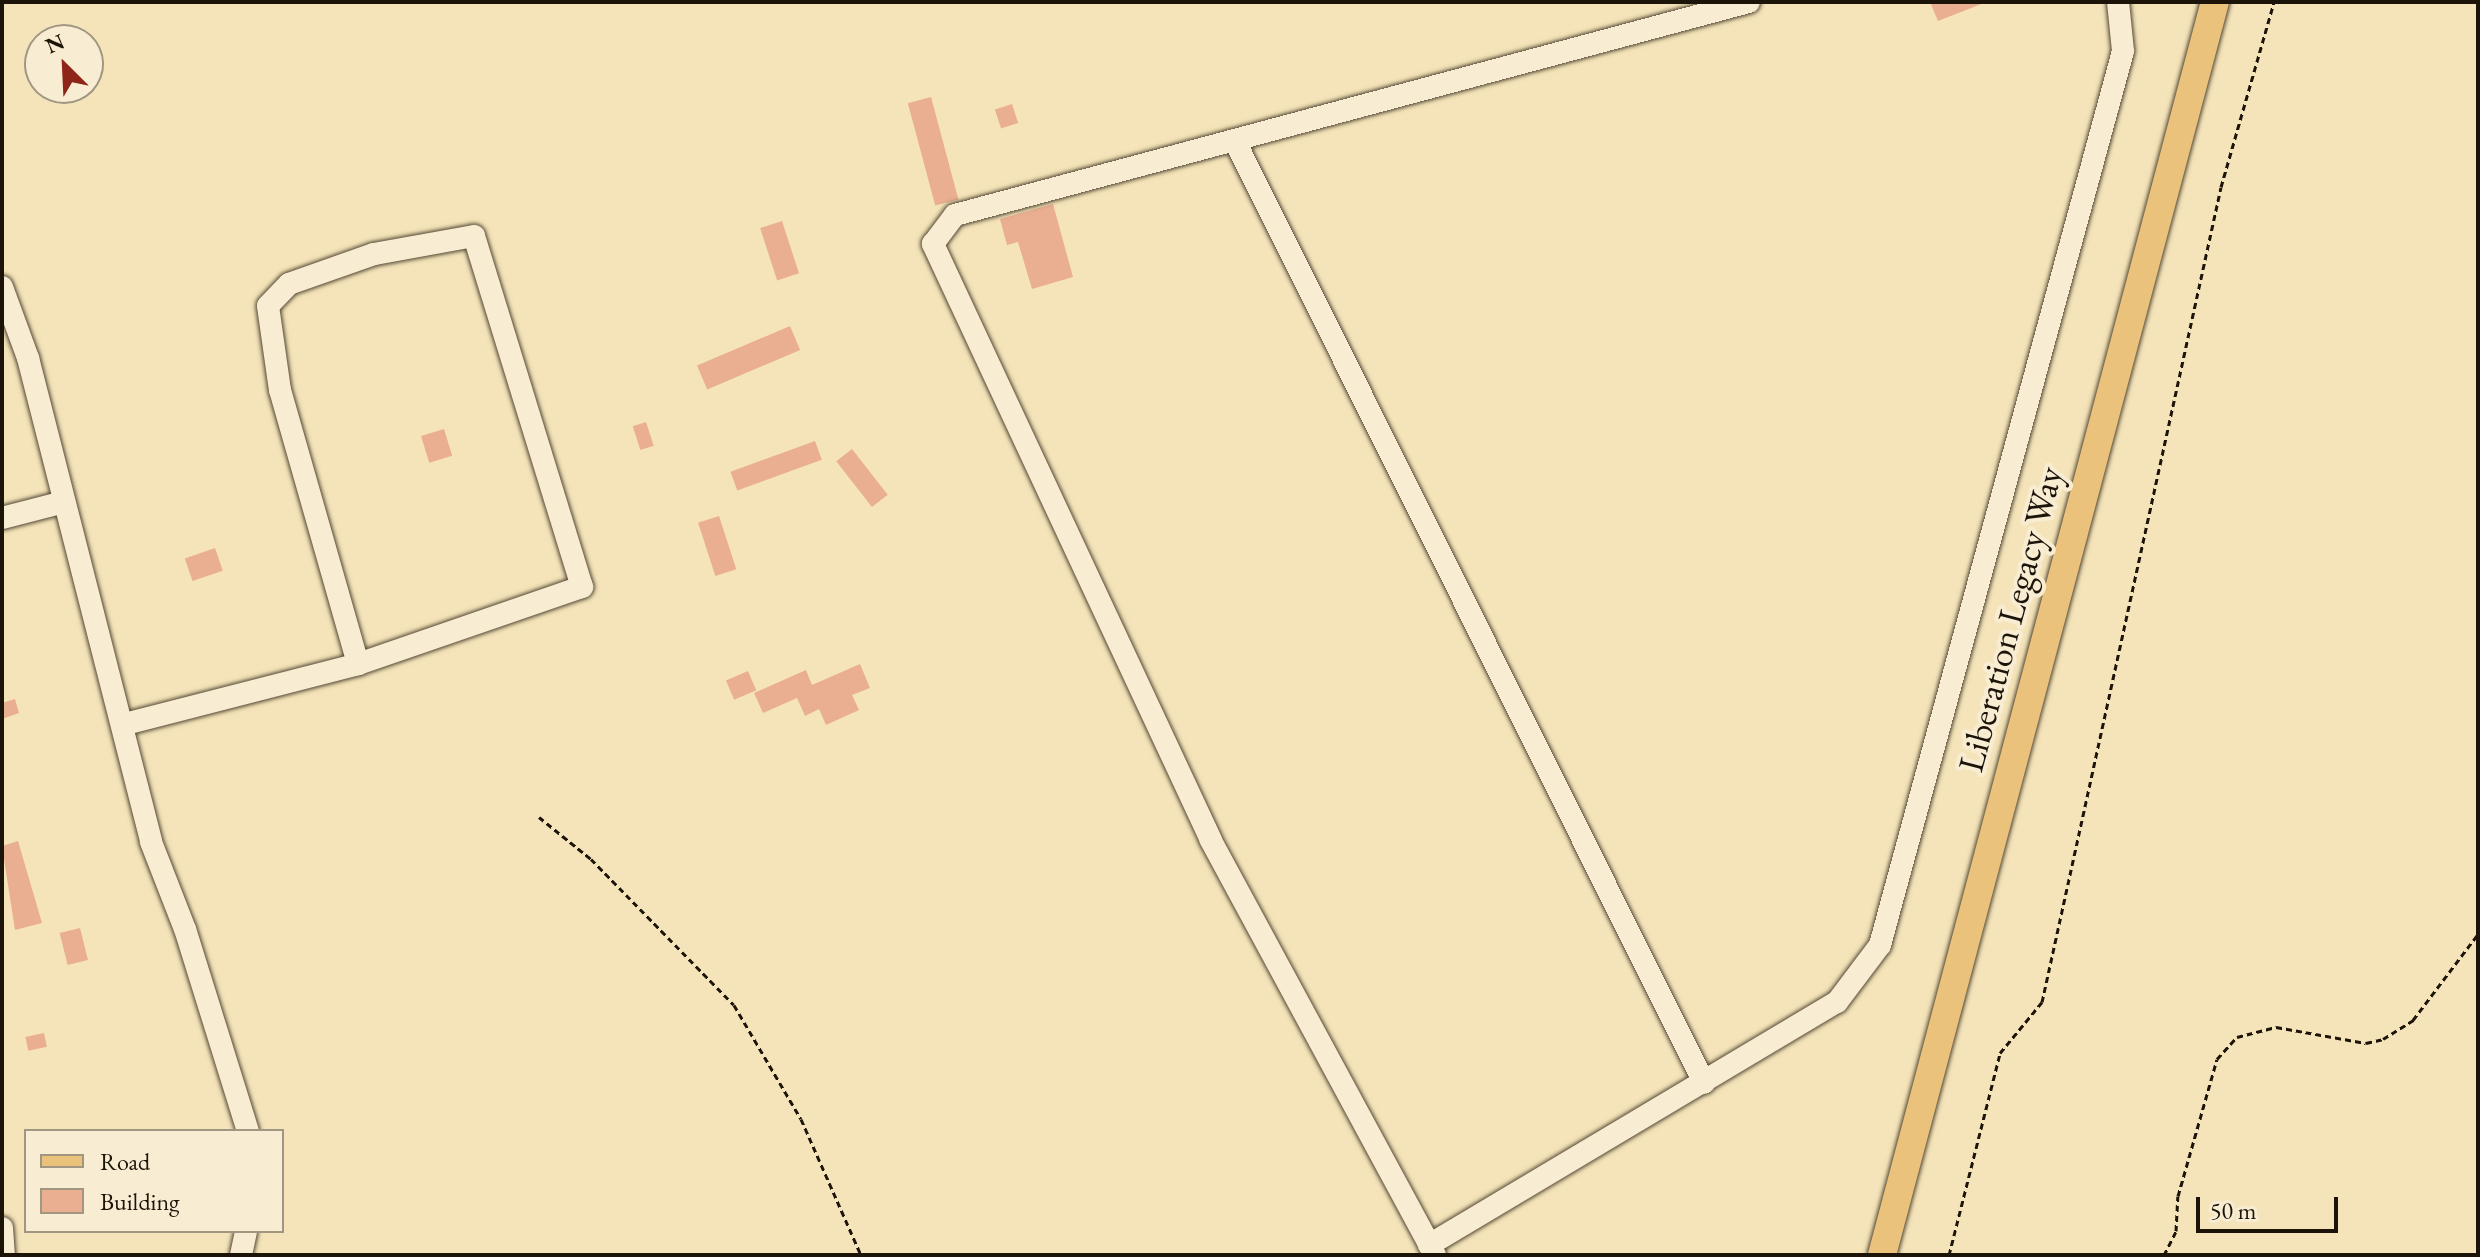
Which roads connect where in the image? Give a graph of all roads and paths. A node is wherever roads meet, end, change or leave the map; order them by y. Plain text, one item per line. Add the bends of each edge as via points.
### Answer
1 (1749, 2) edge
2 (2118, 2) edge
3 (2215, 2) edge
4 (2274, 2) edge
5 (1236, 143) junction
6 (2, 287) edge
7 (64, 502) junction
8 (2, 518) edge
9 (358, 664) junction
10 (125, 724) junction
11 (539, 817) dead end
12 (2478, 934) edge
13 (1704, 1083) junction
14 (247, 1129) edge
15 (2, 1228) edge
16 (246, 1233) edge
17 (1432, 1250) edge
18 (4, 1255) edge
19 (241, 1255) edge
20 (861, 1255) edge
21 (1882, 1255) edge
22 (1949, 1255) edge
23 (2164, 1255) edge

1 - 5 street
2 - 13 street via 2123,51 1880,945 1837,1002
3 - 21 main road, Liberation Legacy Way
4 - 22 path via 2221,187 2042,1002 2000,1053
5 - 13 street
5 - 17 street via 955,215 933,244 1211,840
6 - 7 street via 28,358
7 - 8 street
7 - 10 street
9 - 9 street via 582,587 474,236 374,254 289,284 268,306 280,390
9 - 10 street
10 - 14 street via 151,842 195,957
11 - 20 path via 591,859 734,1005 801,1119
12 - 23 path via 2413,1020 2383,1039 2366,1043 2276,1027 2237,1037 2217,1059 2178,1196 2176,1231
13 - 17 street
15 - 18 street
16 - 19 street

